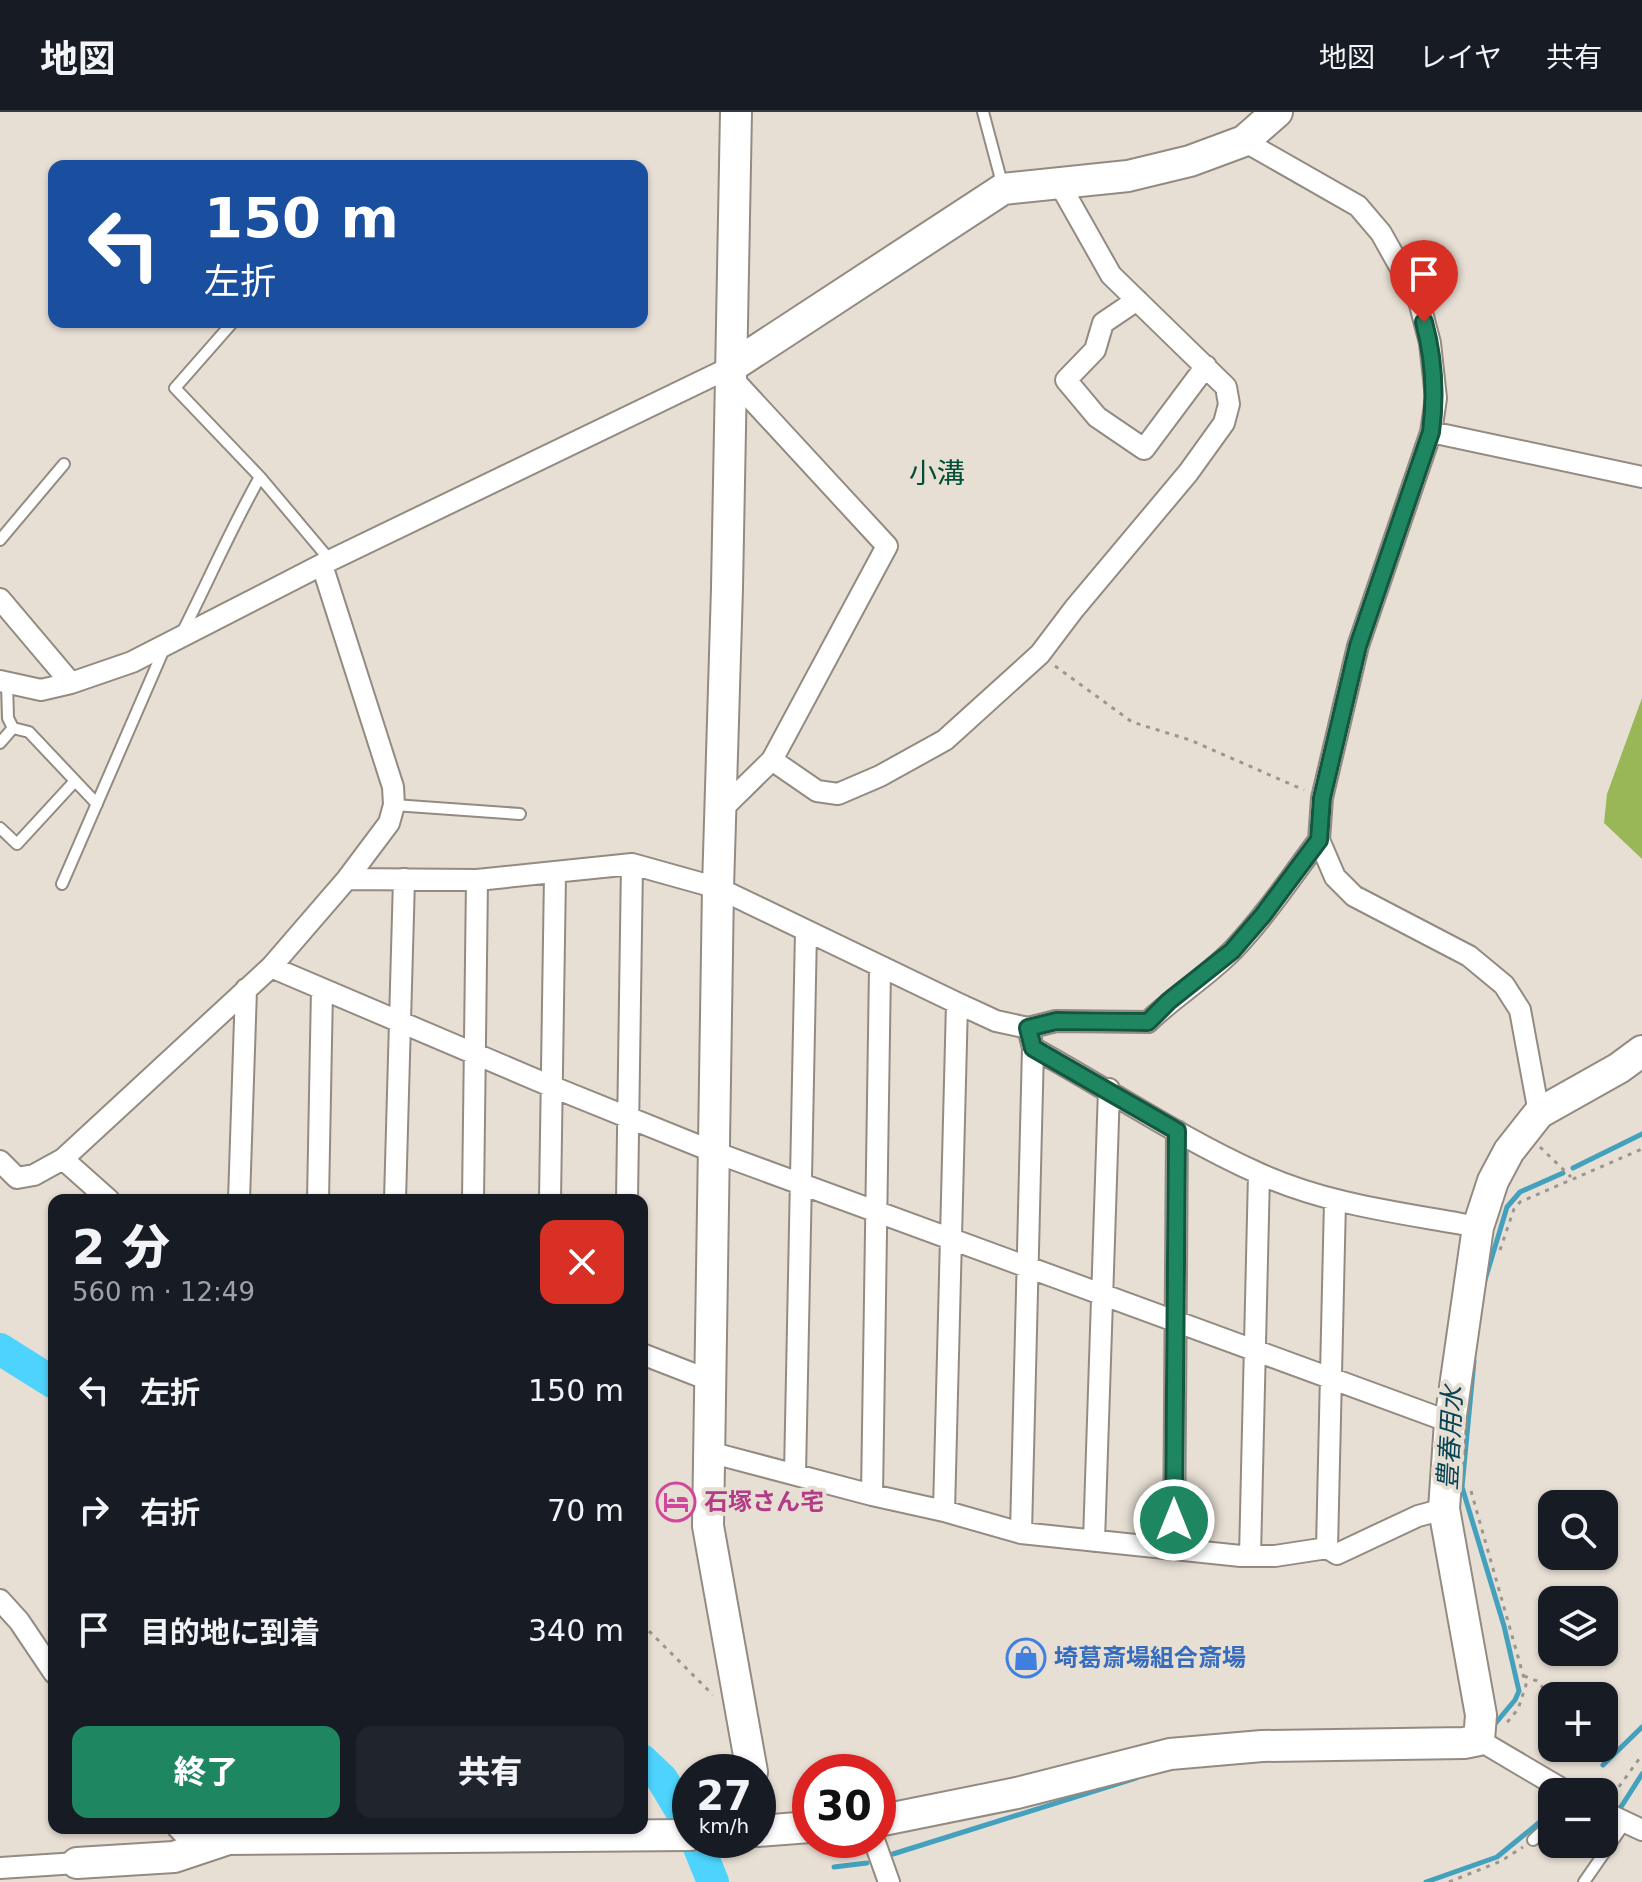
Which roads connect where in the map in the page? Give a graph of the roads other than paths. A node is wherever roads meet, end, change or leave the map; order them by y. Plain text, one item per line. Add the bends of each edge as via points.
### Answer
1 (736, 112) edge
2 (983, 112) edge
3 (1277, 112) edge
4 (1244, 141) junction
5 (1059, 183) junction
6 (1003, 189) junction
7 (1137, 300) junction
8 (228, 328) edge
9 (1206, 366) junction
10 (731, 372) junction
11 (1431, 432) junction
12 (64, 464) dead end
13 (260, 477) junction
14 (1642, 477) edge
15 (0, 540) edge
16 (325, 563) junction
17 (0, 599) edge
18 (173, 640) junction
19 (4, 682) edge
20 (71, 683) junction
21 (13, 728) junction
22 (0, 743) edge
23 (772, 760) junction
24 (75, 781) junction
25 (97, 804) junction
26 (394, 805) junction
27 (721, 810) junction
28 (520, 814) dead end
29 (0, 828) edge
30 (1319, 840) junction
31 (632, 864) junction
32 (555, 874) junction
33 (347, 879) junction
34 (404, 879) junction
35 (477, 880) junction
36 (62, 884) dead end
37 (718, 888) junction
38 (806, 931) junction
39 (271, 967) junction
40 (880, 968) junction
41 (246, 989) junction
42 (322, 989) junction
43 (957, 1003) junction
44 (398, 1021) junction
45 (1030, 1038) junction
46 (1642, 1051) edge
47 (475, 1053) junction
48 (553, 1087) junction
49 (1109, 1089) junction
50 (628, 1117) junction
51 (1531, 1122) junction
52 (1177, 1131) junction
53 (714, 1152) junction
54 (63, 1159) junction
55 (0, 1161) edge
56 (1259, 1174) junction
57 (801, 1184) junction
58 (102, 1194) edge
59 (244, 1194) edge
60 (318, 1194) edge
61 (395, 1194) edge
62 (473, 1194) edge
63 (550, 1194) edge
64 (627, 1194) edge
65 (1335, 1201) junction
66 (876, 1210) junction
67 (1478, 1227) junction
68 (952, 1238) junction
69 (1027, 1266) junction
70 (1102, 1294) junction
71 (1174, 1321) junction
72 (1254, 1350) junction
73 (648, 1356) edge
74 (1330, 1377) junction
75 (709, 1380) junction
76 (1450, 1422) junction
77 (709, 1452) junction
78 (795, 1474) junction
79 (872, 1495) junction
80 (1444, 1509) junction
81 (944, 1511) junction
82 (1021, 1533) junction
83 (1094, 1541) junction
84 (1174, 1548) junction
85 (1327, 1548) junction
86 (1250, 1556) junction
87 (0, 1600) edge
88 (48, 1664) edge
89 (1491, 1733) junction
90 (749, 1754) edge
91 (1549, 1778) edge
92 (896, 1817) edge
93 (1633, 1827) edge
94 (1538, 1835) edge
95 (672, 1836) edge
96 (188, 1838) edge
97 (1533, 1840) road end
98 (880, 1858) edge
99 (77, 1863) joint
100 (0, 1868) edge
101 (889, 1882) edge
102 (1584, 1882) edge

1 - 10 street
2 - 6 lane
3 - 4 street
4 - 5 street via 1128,176
4 - 11 street via 1358,206 1381,233 1419,301 1430,343 1436,398
5 - 6 street
5 - 7 street via 1111,275
6 - 10 street
7 - 9 street
7 - 9 street via 1103,323 1095,350 1066,380 1097,417 1144,449
8 - 13 lane via 175,388
9 - 23 street via 1226,387 1224,423 1040,654 945,740 838,794 817,791
10 - 16 street
10 - 23 street via 887,546
10 - 27 street
11 - 14 street
11 - 30 street via 1358,646 1322,798
12 - 15 lane
13 - 16 lane via 324,553
13 - 18 lane
16 - 18 street
16 - 26 street
17 - 20 street
18 - 20 street via 132,662
18 - 25 lane
19 - 20 street via 41,690
19 - 21 lane
21 - 22 lane
21 - 24 lane via 29,732
23 - 27 street
24 - 25 lane
24 - 29 lane via 17,844
25 - 36 lane
26 - 28 lane
26 - 33 street via 389,823
27 - 37 street
30 - 45 street via 1232,951 1148,1022 1056,1021
30 - 51 street via 1335,877 1354,896 1469,956 1504,985 1520,1010
31 - 32 street
31 - 37 street
31 - 50 street
32 - 35 street
32 - 48 street
33 - 34 street
33 - 39 street
34 - 35 street
34 - 44 street
35 - 47 street
37 - 38 street
37 - 53 street
38 - 40 street
38 - 57 street
39 - 41 street
39 - 42 street
40 - 43 street
40 - 66 street
41 - 54 street
41 - 59 street
42 - 44 street
42 - 60 street
43 - 45 street
43 - 68 street
44 - 47 street
44 - 61 street
45 - 49 street
45 - 69 street
46 - 51 street
47 - 48 street
47 - 62 street
48 - 50 street
48 - 63 street
49 - 52 street
49 - 70 street
50 - 53 street
50 - 64 street
51 - 67 street via 1493,1181
52 - 56 street
52 - 71 street
53 - 57 street
53 - 75 street
54 - 55 street via 17,1178
54 - 58 street
56 - 65 street
56 - 72 street
57 - 66 street
57 - 78 street
65 - 67 street
65 - 74 street
66 - 68 street
66 - 79 street
67 - 76 street
68 - 69 street
68 - 81 street
69 - 70 street
69 - 82 street
70 - 71 street
70 - 83 street
71 - 72 street
71 - 84 street
72 - 74 street
72 - 86 street
73 - 75 street
74 - 76 street
74 - 85 street
75 - 77 street
76 - 80 street
77 - 78 street
77 - 90 street via 708,1526
78 - 79 street
79 - 81 street
80 - 85 street via 1337,1554
80 - 89 street via 1481,1715
81 - 82 street
82 - 83 street
83 - 84 street
84 - 86 street
85 - 86 street
87 - 88 street
89 - 91 street
89 - 92 street via 1464,1743 1262,1746 1170,1754
93 - 102 lane
94 - 97 lane
95 - 96 street
96 - 99 street via 174,1857
98 - 101 street
99 - 100 street

